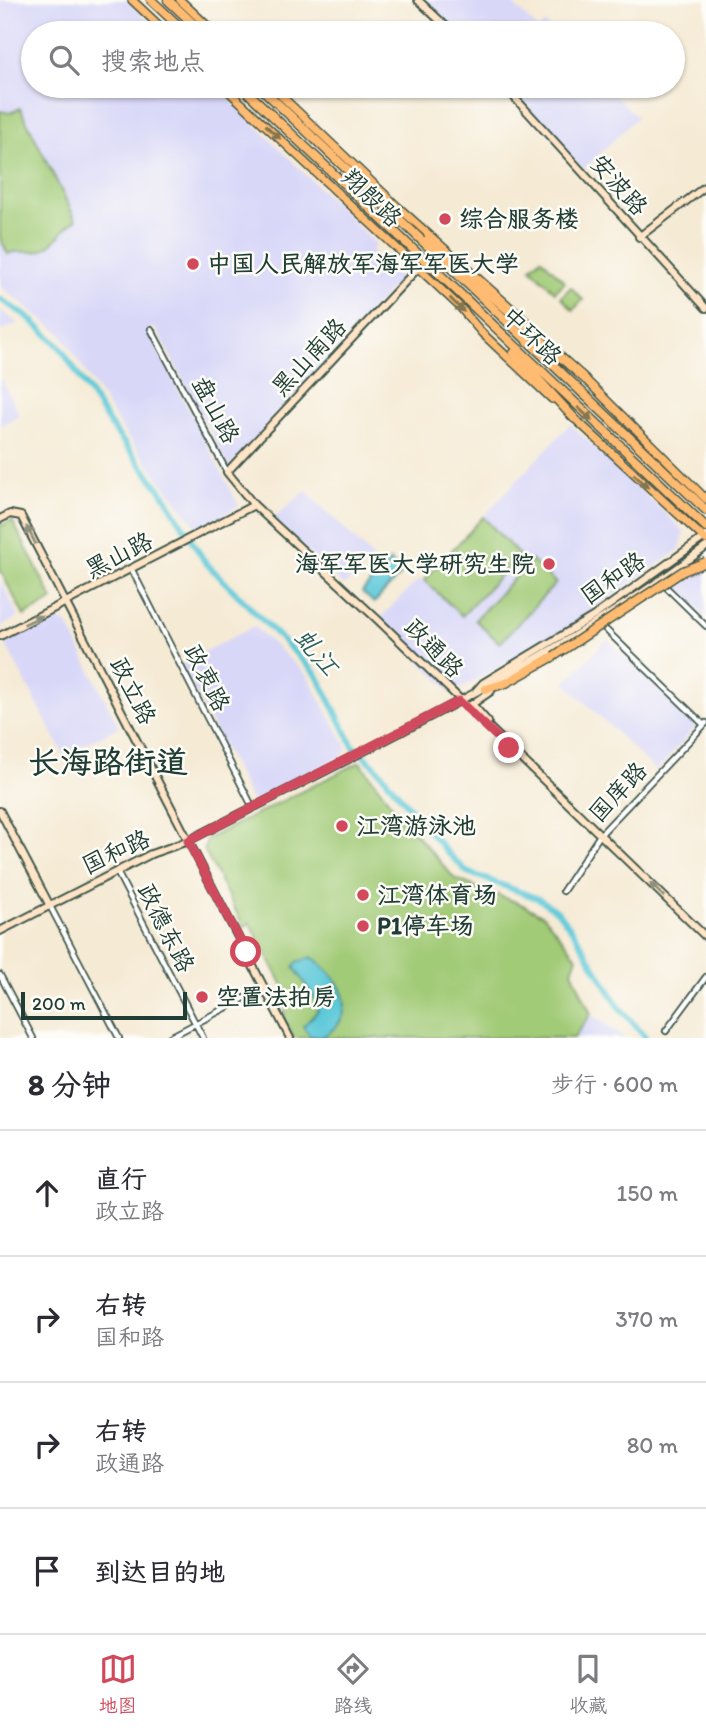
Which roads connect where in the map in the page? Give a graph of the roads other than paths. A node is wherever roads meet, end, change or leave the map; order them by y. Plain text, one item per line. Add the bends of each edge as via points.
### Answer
1 (132, 0) edge
2 (151, 0) edge
3 (168, 0) edge
4 (180, 0) edge
5 (418, 0) edge
6 (154, 21) edge
7 (173, 21) edge
8 (190, 21) edge
9 (202, 21) edge
10 (440, 21) edge
11 (236, 98) edge
12 (254, 98) edge
13 (272, 98) edge
14 (284, 98) edge
15 (515, 98) edge
16 (706, 186) edge
17 (389, 209) junction
18 (639, 237) junction
19 (418, 268) junction
20 (465, 299) junction
21 (706, 308) edge
22 (151, 329) dead end
23 (585, 379) junction
24 (574, 418) junction
25 (228, 472) junction
26 (706, 499) edge
27 (254, 505) junction
28 (706, 510) edge
29 (0, 519) edge
30 (706, 527) edge
31 (705, 538) edge
32 (706, 547) edge
33 (706, 562) edge
34 (132, 570) junction
35 (659, 579) junction
36 (66, 604) junction
37 (598, 622) junction
38 (706, 626) edge
39 (0, 636) edge
40 (506, 683) junction
41 (486, 689) junction
42 (473, 694) junction
43 (459, 701) junction
44 (705, 724) edge
45 (509, 748) junction
46 (250, 802) dead end
47 (0, 811) edge
48 (600, 835) junction
49 (188, 841) junction
50 (117, 872) junction
51 (562, 891) dead end
52 (50, 906) junction
53 (0, 931) edge
54 (706, 937) edge
55 (0, 975) edge
56 (706, 977) edge
57 (264, 988) junction
58 (195, 1024) junction
59 (666, 1031) dead end
60 (33, 1038) edge
61 (119, 1038) edge
62 (168, 1038) edge
63 (203, 1038) edge
64 (290, 1038) edge

1 - 6 main road
2 - 7 highway
3 - 8 highway
4 - 9 main road
5 - 10 street
11 -> 19 main road, 翔殷路
12 - 20 highway, 中环路
13 - 17 highway, 中环路
14 - 23 main road, 翔殷路
15 - 18 street, 安波路
16 - 18 street
17 - 23 highway via 448,255
17 - 28 highway, 中环路
18 - 21 street, 安波路
19 -> 24 main road, 翔殷路
19 - 25 street, 黑山南路
20 - 24 highway
20 -> 30 highway, 中环路
22 - 25 street, 盘山路
23 - 26 main road, 翔殷路
24 -> 31 main road, 翔殷路
25 - 27 street, 盘山路
27 - 34 street, 黑山路
27 - 43 street, 政通路
36 -> 29 street, 政立路 via 21,516
31 - 42 street, 国和路 via 594,616 483,683
32 - 35 street, 国和路
33 - 40 highway, bridge via 683,571
34 - 36 street, 黑山路
34 - 46 street, 政衷路
35 - 37 street, 国和路
35 - 38 street
39 -> 36 street, 黑山路
36 - 49 street, 政立路
37 - 41 street, 国和路
37 - 44 street
40 - 41 highway
40 - 45 street via 472,704
41 - 42 street, 国和路
42 - 43 street, 国和路
43 - 45 street, 政通路
43 - 49 street, 国和路
44 - 48 street, 国庠路
45 - 48 street, 政通路
47 - 52 street
48 - 51 street, 国庠路
54 -> 48 street, 政通路
49 - 50 street, 国和路
49 - 57 street, 政立路
50 - 52 street, 国和路
50 - 58 street, 政德东路
52 - 53 street, 国和路
52 - 61 street
55 - 60 street
56 - 59 street
57 - 58 street
57 - 64 street, 政立路
58 - 62 street
58 - 63 street, 政德东路

